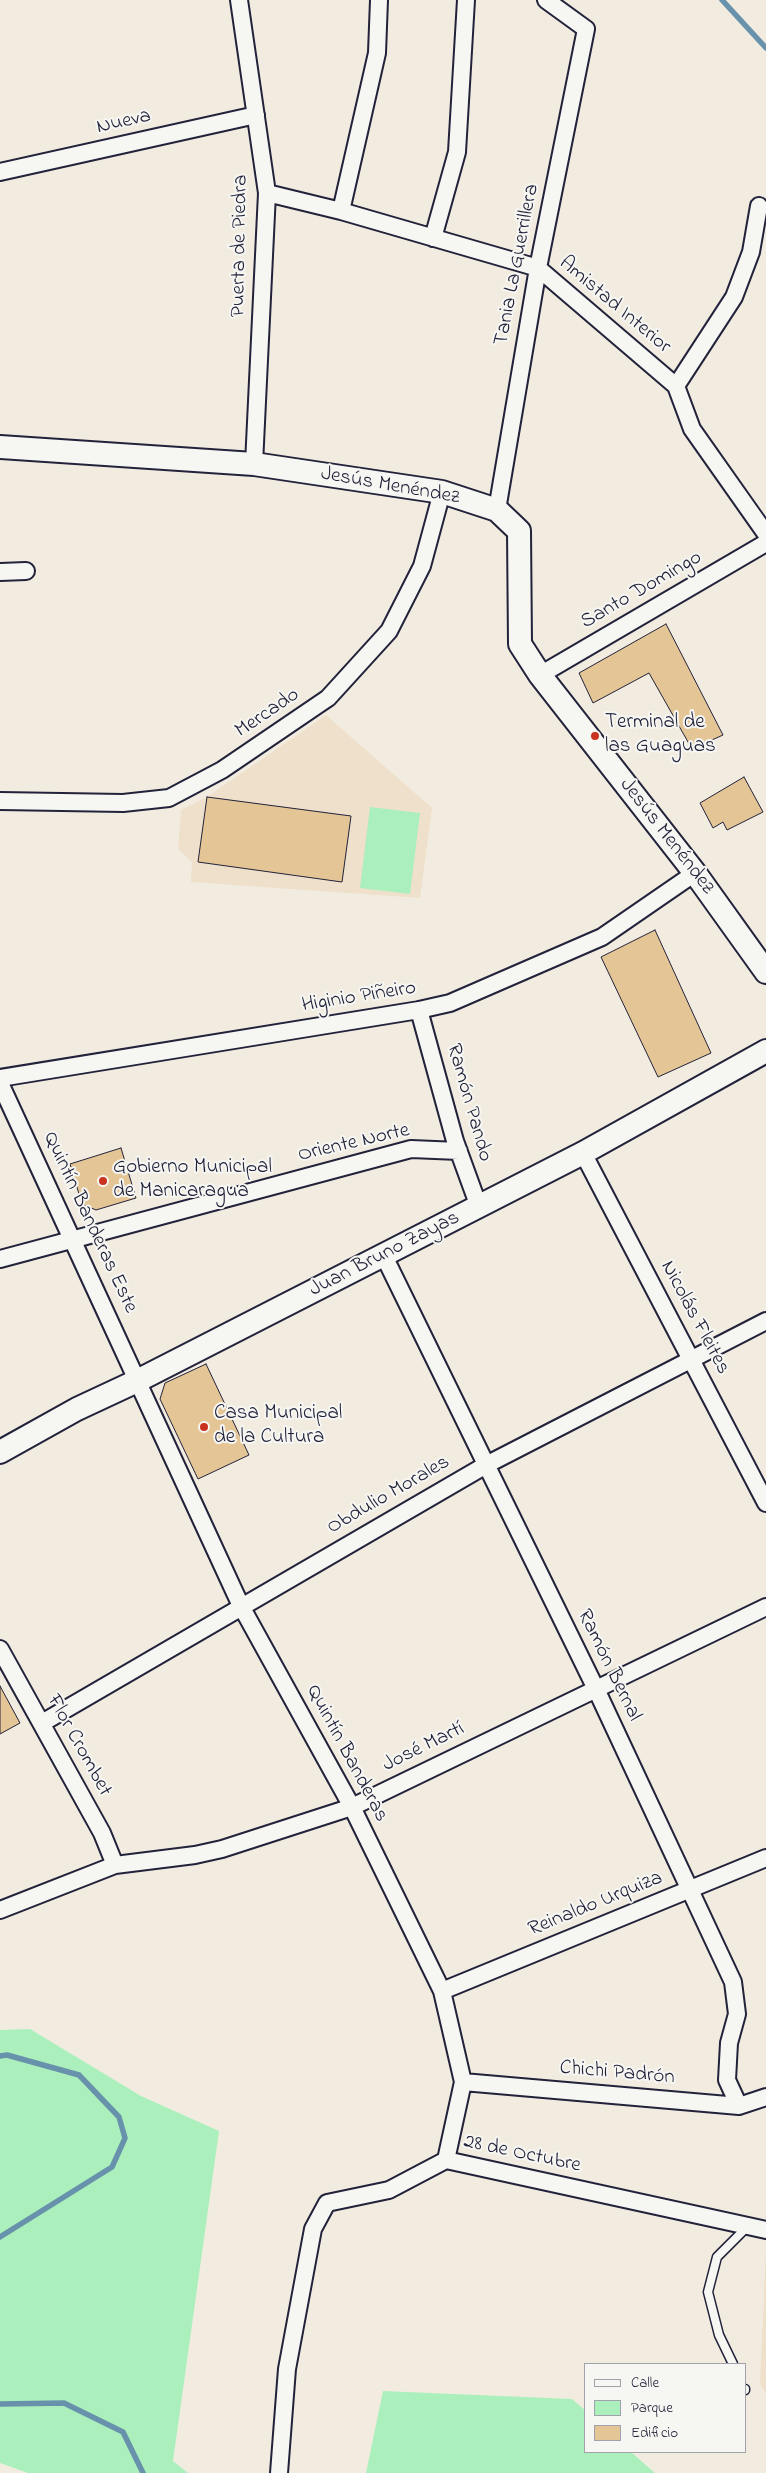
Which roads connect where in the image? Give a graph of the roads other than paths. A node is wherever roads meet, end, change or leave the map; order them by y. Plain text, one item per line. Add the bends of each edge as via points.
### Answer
1 (239, 0) edge
2 (380, 0) edge
3 (466, 0) edge
4 (546, 0) edge
5 (256, 115) junction
6 (0, 172) edge
7 (267, 193) junction
8 (759, 206) dead end
9 (341, 211) junction
10 (433, 238) junction
11 (538, 268) junction
12 (676, 386) junction
13 (0, 447) edge
14 (254, 464) junction
15 (442, 492) junction
16 (497, 510) junction
17 (766, 534) edge
18 (766, 543) edge
19 (26, 571) dead end
20 (0, 572) edge
21 (540, 676) junction
22 (0, 801) edge
23 (695, 873) junction
24 (766, 972) edge
25 (419, 1010) junction
26 (766, 1051) edge
27 (0, 1078) edge
28 (0, 1083) edge
29 (459, 1151) junction
30 (583, 1152) junction
31 (479, 1207) junction
32 (74, 1240) junction
33 (384, 1256) junction
34 (0, 1259) edge
35 (766, 1321) edge
36 (691, 1358) junction
37 (137, 1381) junction
38 (0, 1452) edge
39 (486, 1464) junction
40 (766, 1503) edge
41 (241, 1606) junction
42 (766, 1607) edge
43 (0, 1650) edge
44 (596, 1689) junction
45 (42, 1723) junction
46 (352, 1807) junction
47 (766, 1858) edge
48 (115, 1865) junction
49 (689, 1890) junction
50 (0, 1910) edge
51 (442, 1991) junction
52 (463, 2082) junction
53 (766, 2097) edge
54 (739, 2106) junction
55 (446, 2160) junction
56 (748, 2226) junction
57 (766, 2230) edge
58 (733, 2363) edge
59 (279, 2473) edge

1 - 5 street, Puerta de Piedra
2 - 9 street via 377,53
3 - 10 street via 457,152
4 - 11 street, Tania La Guerrillera via 586,29
5 - 6 street, Nueva
5 - 7 street, Puerta de Piedra
7 - 9 street, Amistad Interior
7 - 14 street, Puerta de Piedra
8 - 12 street via 751,252 734,297
9 - 10 street, Amistad Interior
10 - 11 street, Amistad Interior
11 - 12 street, Amistad Interior
11 - 16 street, Tania La Guerrillera
12 - 17 street, Amistad Interior via 692,429
13 - 14 street, Jesús Menéndez
14 - 15 street, Jesús Menéndez
15 - 16 street, Jesús Menéndez
15 - 22 street, Mercado via 422,566 389,631 328,698 222,770 169,798 123,803
16 - 21 street, Jesús Menéndez via 519,531 520,644
18 - 21 street, Santo Domingo
19 - 20 street
21 - 23 street, Jesús Menéndez
23 - 24 street, Jesús Menéndez
23 - 25 street, Higinio Piñeiro via 602,937 450,1003
25 - 27 street, Higinio Piñeiro
25 - 29 street, Ramón Pando
26 - 30 street, Juan Bruno Zayas
28 - 32 street, Quintín Banderas Este
29 - 31 street, Ramón Pando
29 - 32 street, Oriente Norte via 411,1149
30 - 31 street, Juan Bruno Zayas
30 - 36 street, Nicolás Fleites
31 - 33 street, Juan Bruno Zayas
32 - 34 street, Oriente Norte
32 - 37 street, Quintín Banderas Este
33 - 37 street, Juan Bruno Zayas
33 - 39 street, Ramón Bernal
35 - 36 street, Obdulio Morales
36 - 39 street, Obdulio Morales
36 - 40 street, Nicolás Fleites
37 - 38 street, Juan Bruno Zayas via 76,1409
37 - 41 street, Quintín Banderas
39 - 41 street, Obdulio Morales
39 - 44 street, Ramón Bernal
41 - 45 street, Obdulio Morales
41 - 46 street, Quintín Banderas
42 - 44 street, José Martí
43 - 45 street, Flor Crombet
44 - 46 street, José Martí
44 - 49 street, Ramón Bernal
45 - 48 street, Flor Crombet via 102,1833
46 - 48 street, José Martí via 222,1849
46 - 51 street, Quintín Banderas
47 - 49 street, Reinaldo Urquiza
48 - 50 street, José Martí
49 - 51 street, Reinaldo Urquiza
49 - 54 street, Ramón Bernal via 733,1982 737,2014 730,2043 727,2080
51 - 52 street, Quintín Banderas
52 - 54 street, Chichi Padrón
52 - 55 street, Quintín Banderas
53 - 54 street, Chichi Padrón
55 - 56 street, 28 de Octubre
55 - 59 street, 28 de Octubre via 389,2190 327,2203 313,2229 287,2369
56 - 57 street, 28 de Octubre
56 - 58 lane via 717,2256 708,2292 719,2335

